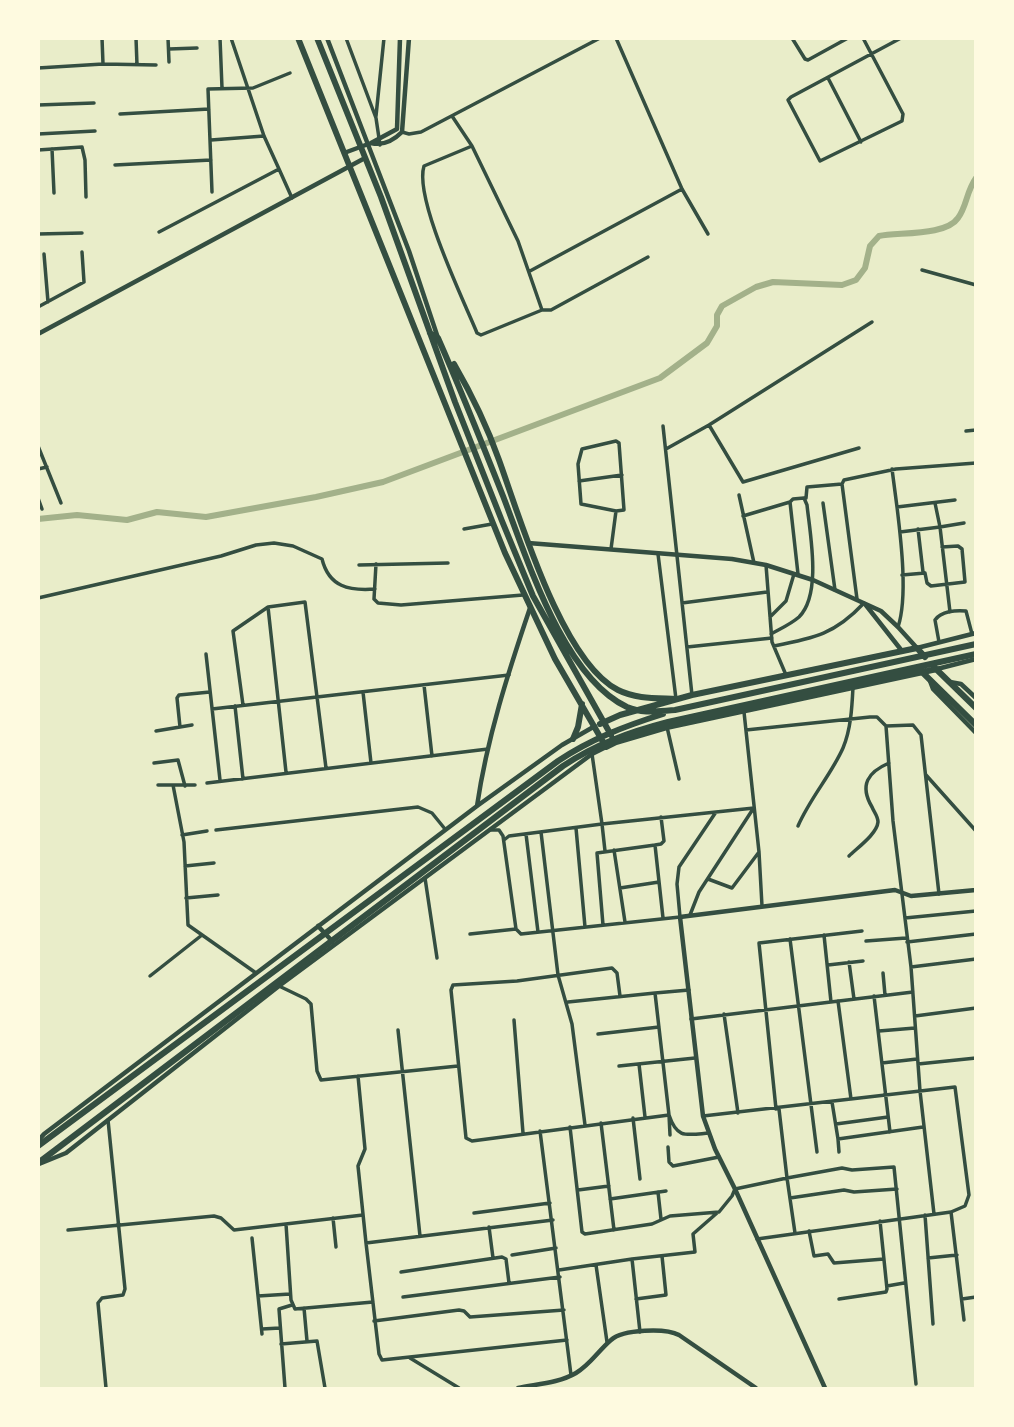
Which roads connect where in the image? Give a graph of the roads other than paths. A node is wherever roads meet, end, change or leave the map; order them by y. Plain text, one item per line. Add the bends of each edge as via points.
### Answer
1 (102, 38) edge
2 (136, 38) edge
3 (168, 38) edge
4 (220, 38) edge
5 (231, 38) edge
6 (298, 38) edge
7 (317, 38) edge
8 (327, 38) edge
9 (346, 38) edge
10 (384, 38) edge
11 (400, 38) edge
12 (409, 38) edge
13 (600, 38) edge
14 (616, 38) edge
15 (792, 38) edge
16 (848, 38) edge
17 (863, 38) edge
18 (901, 38) edge
19 (197, 48) dead end
20 (169, 49) junction
21 (872, 55) junction
22 (169, 62) dead end
23 (103, 64) junction
24 (137, 65) junction
25 (156, 65) dead end
26 (38, 68) edge
27 (290, 73) dead end
28 (828, 78) junction
29 (222, 88) junction
30 (248, 88) junction
31 (94, 103) dead end
32 (38, 106) edge
33 (209, 108) junction
34 (120, 114) dead end
35 (453, 116) junction
36 (376, 118) junction
37 (95, 131) dead end
38 (402, 132) junction
39 (38, 134) edge
40 (264, 136) junction
41 (379, 138) junction
42 (210, 140) junction
43 (861, 142) junction
44 (367, 145) junction
45 (380, 145) junction
46 (472, 146) junction
47 (52, 149) junction
48 (38, 150) edge
49 (343, 153) junction
50 (365, 158) junction
51 (211, 160) junction
52 (115, 165) dead end
53 (349, 167) junction
54 (279, 169) junction
55 (682, 189) junction
56 (54, 192) dead end
57 (212, 192) dead end
58 (86, 197) dead end
59 (292, 198) junction
60 (159, 232) dead end
61 (82, 233) dead end
62 (38, 234) edge
63 (708, 234) dead end
64 (82, 252) dead end
65 (44, 254) dead end
66 (648, 257) dead end
67 (922, 270) dead end
68 (530, 271) junction
69 (975, 285) edge
70 (48, 302) junction
71 (38, 307) edge
72 (542, 310) junction
73 (872, 322) dead end
74 (430, 332) junction
75 (38, 334) edge
76 (439, 338) junction
77 (709, 425) junction
78 (663, 426) dead end
79 (975, 430) edge
80 (966, 431) dead end
81 (38, 446) edge
82 (859, 448) dead end
83 (666, 449) junction
84 (975, 463) edge
85 (47, 467) junction
86 (38, 469) edge
87 (892, 469) junction
88 (622, 475) junction
89 (579, 481) junction
90 (842, 484) junction
91 (739, 495) dead end
92 (38, 498) edge
93 (806, 499) junction
94 (955, 500) dead end
95 (790, 502) junction
96 (61, 503) dead end
97 (823, 503) dead end
98 (935, 503) junction
99 (897, 507) junction
100 (42, 509) dead end
101 (616, 511) junction
102 (743, 516) junction
103 (964, 523) dead end
104 (492, 524) junction
105 (940, 527) junction
106 (464, 529) dead end
107 (918, 529) junction
108 (900, 532) junction
109 (527, 543) junction
110 (942, 547) junction
111 (611, 549) junction
112 (658, 554) junction
113 (677, 555) junction
114 (448, 563) dead end
115 (754, 563) junction
116 (376, 564) junction
117 (359, 565) dead end
118 (766, 565) junction
119 (923, 573) junction
120 (796, 574) junction
121 (902, 575) junction
122 (813, 580) junction
123 (947, 585) junction
124 (375, 589) junction
125 (835, 590) junction
126 (767, 592) junction
127 (525, 594) junction
128 (38, 598) edge
129 (857, 599) junction
130 (682, 603) junction
131 (864, 603) junction
132 (268, 607) junction
133 (530, 607) junction
134 (950, 611) junction
135 (770, 617) junction
136 (898, 627) junction
137 (974, 634) edge
138 (772, 636) junction
139 (939, 642) junction
140 (975, 645) edge
141 (774, 646) junction
142 (687, 648) junction
143 (917, 648) junction
144 (902, 651) junction
145 (206, 654) dead end
146 (975, 657) edge
147 (937, 669) junction
148 (922, 671) junction
149 (509, 675) junction
150 (786, 675) junction
151 (929, 678) junction
152 (949, 682) junction
153 (424, 685) junction
154 (853, 686) junction
155 (363, 691) junction
156 (210, 692) junction
157 (692, 695) junction
158 (317, 697) junction
159 (975, 698) edge
160 (676, 699) junction
161 (278, 701) junction
162 (582, 704) junction
163 (243, 705) junction
164 (235, 706) junction
165 (975, 708) edge
166 (212, 709) junction
167 (674, 710) junction
168 (743, 710) junction
169 (850, 719) junction
170 (603, 722) junction
171 (192, 725) dead end
172 (595, 726) junction
173 (886, 726) junction
174 (975, 726) edge
175 (180, 727) junction
176 (667, 727) junction
177 (746, 730) junction
178 (156, 731) dead end
179 (975, 733) edge
180 (573, 738) junction
181 (616, 742) junction
182 (606, 747) junction
183 (488, 749) junction
184 (592, 754) junction
185 (432, 756) junction
186 (153, 763) dead end
187 (371, 763) junction
188 (888, 763) junction
189 (326, 768) junction
190 (286, 772) junction
191 (926, 775) junction
192 (243, 779) junction
193 (679, 779) dead end
194 (220, 781) junction
195 (207, 783) dead end
196 (158, 785) dead end
197 (173, 785) junction
198 (195, 785) dead end
199 (184, 786) junction
200 (477, 806) junction
201 (754, 808) junction
202 (716, 812) junction
203 (661, 817) junction
204 (602, 824) junction
205 (798, 826) dead end
206 (576, 827) junction
207 (216, 830) dead end
208 (446, 830) junction
209 (489, 830) junction
210 (207, 831) dead end
211 (975, 831) edge
212 (541, 832) junction
213 (526, 834) junction
214 (182, 835) junction
215 (504, 840) junction
216 (655, 845) junction
217 (614, 850) junction
218 (605, 851) junction
219 (760, 852) junction
220 (849, 856) dead end
221 (214, 863) dead end
222 (184, 866) junction
223 (425, 878) junction
224 (708, 879) junction
225 (659, 882) junction
226 (620, 888) junction
227 (975, 890) edge
228 (902, 893) junction
229 (939, 894) junction
230 (218, 895) dead end
231 (186, 898) junction
232 (762, 906) junction
233 (975, 911) edge
234 (690, 915) junction
235 (680, 917) junction
236 (905, 918) junction
237 (663, 919) junction
238 (625, 922) junction
239 (603, 925) junction
240 (318, 926) junction
241 (585, 927) junction
242 (516, 929) junction
243 (553, 930) junction
244 (862, 931) dead end
245 (538, 932) junction
246 (470, 934) dead end
247 (975, 934) edge
248 (202, 935) junction
249 (824, 935) junction
250 (790, 939) junction
251 (907, 940) junction
252 (866, 941) dead end
253 (335, 945) junction
254 (437, 958) dead end
255 (975, 959) edge
256 (863, 961) dead end
257 (849, 962) junction
258 (828, 965) junction
259 (911, 967) junction
260 (256, 973) junction
261 (883, 973) dead end
262 (558, 975) junction
263 (150, 976) dead end
264 (279, 986) junction
265 (689, 990) junction
266 (913, 992) junction
267 (655, 993) junction
268 (885, 995) junction
269 (620, 996) junction
270 (874, 996) junction
271 (854, 999) junction
272 (838, 1001) junction
273 (568, 1002) junction
274 (831, 1002) junction
275 (799, 1005) junction
276 (975, 1008) edge
277 (765, 1010) junction
278 (724, 1014) junction
279 (915, 1016) junction
280 (691, 1019) junction
281 (514, 1020) dead end
282 (659, 1027) junction
283 (915, 1028) junction
284 (398, 1030) dead end
285 (879, 1031) junction
286 (598, 1034) dead end
287 (695, 1058) junction
288 (975, 1058) edge
289 (918, 1061) junction
290 (662, 1062) junction
291 (882, 1063) junction
292 (639, 1064) junction
293 (458, 1066) junction
294 (619, 1066) dead end
295 (404, 1072) junction
296 (358, 1076) junction
297 (919, 1091) junction
298 (886, 1096) junction
299 (851, 1099) junction
300 (832, 1102) junction
301 (811, 1105) junction
302 (778, 1109) junction
303 (738, 1114) junction
304 (668, 1115) junction
305 (703, 1116) junction
306 (645, 1117) junction
307 (888, 1117) junction
308 (632, 1118) junction
309 (108, 1119) junction
310 (601, 1123) junction
311 (836, 1124) junction
312 (585, 1125) junction
313 (570, 1127) junction
314 (923, 1127) junction
315 (540, 1130) junction
316 (890, 1132) junction
317 (523, 1133) junction
318 (709, 1133) junction
319 (670, 1135) dead end
320 (838, 1139) junction
321 (38, 1143) edge
322 (668, 1147) dead end
323 (817, 1152) dead end
324 (839, 1152) dead end
325 (719, 1157) junction
326 (38, 1164) edge
327 (787, 1178) junction
328 (640, 1179) dead end
329 (608, 1186) junction
330 (735, 1189) junction
331 (897, 1189) junction
332 (578, 1190) junction
333 (666, 1191) dead end
334 (658, 1192) junction
335 (790, 1198) junction
336 (610, 1199) junction
337 (550, 1203) junction
338 (719, 1212) junction
339 (951, 1212) junction
340 (474, 1213) dead end
341 (934, 1214) junction
342 (363, 1215) junction
343 (925, 1215) junction
344 (333, 1218) junction
345 (899, 1218) junction
346 (661, 1219) junction
347 (553, 1220) junction
348 (880, 1221) junction
349 (118, 1224) junction
350 (286, 1224) junction
351 (489, 1227) junction
352 (68, 1230) dead end
353 (614, 1230) junction
354 (808, 1231) junction
355 (795, 1233) junction
356 (420, 1236) junction
357 (252, 1238) dead end
358 (757, 1239) junction
359 (366, 1242) junction
360 (336, 1247) dead end
361 (556, 1248) junction
362 (512, 1255) dead end
363 (957, 1255) junction
364 (663, 1256) junction
365 (493, 1258) junction
366 (928, 1258) junction
367 (632, 1259) junction
368 (884, 1259) junction
369 (596, 1265) junction
370 (559, 1270) junction
371 (401, 1272) dead end
372 (560, 1277) junction
373 (509, 1283) junction
374 (904, 1283) junction
375 (887, 1286) junction
376 (290, 1294) junction
377 (258, 1296) junction
378 (403, 1297) dead end
379 (975, 1297) edge
380 (636, 1299) junction
381 (839, 1299) dead end
382 (962, 1299) junction
383 (373, 1303) junction
384 (292, 1306) junction
385 (304, 1308) junction
386 (564, 1310) junction
387 (964, 1320) dead end
388 (374, 1321) junction
389 (933, 1324) dead end
390 (280, 1328) junction
391 (640, 1332) junction
392 (566, 1340) junction
393 (307, 1342) junction
394 (281, 1344) junction
395 (608, 1344) junction
396 (408, 1357) junction
397 (571, 1375) junction
398 (916, 1384) dead end
399 (106, 1388) edge
400 (285, 1388) edge
401 (325, 1388) edge
402 (459, 1388) edge
403 (518, 1388) edge
404 (756, 1388) edge
405 (824, 1388) edge

1 - 23 street
2 - 24 street
3 - 20 street
4 - 29 street
5 - 30 street
6 - 49 highway
7 - 44 highway
8 - 44 street
9 - 36 street
10 - 36 street
11 - 41 street via 397,129
12 - 38 street
13 - 35 street
14 - 55 street
15 - 16 street via 808,60
17 - 21 street
18 - 21 street
19 - 20 street
20 - 22 street
21 - 28 street
21 - 43 street via 903,118
23 - 24 street
23 - 26 street
24 - 25 street
27 - 30 street
28 - 43 street
28 - 43 street via 788,100 817,159 824,161
29 - 30 street
29 - 33 street via 208,89
30 - 40 street
31 - 32 street
33 - 34 street
33 - 42 street
35 - 38 street via 415,134
35 - 46 street
36 - 41 street
37 - 39 street
38 - 45 street
40 - 42 street
40 - 54 street
41 - 44 street
41 - 45 street
42 - 51 street
44 - 45 street
44 - 49 street
44 - 50 highway
44 - 76 street
46 - 68 street
46 - 72 street via 424,166 422,173 427,208 477,333
47 - 48 street
47 - 56 street
47 - 58 street via 82,147
49 - 53 highway
50 - 53 street
50 - 74 highway
51 - 52 street
51 - 57 street
53 - 59 street
53 - 104 highway
54 - 59 street
54 - 60 street
55 - 63 street
55 - 68 street
59 - 75 street
61 - 62 street
64 - 70 street via 84,282
65 - 70 street
66 - 72 street via 551,310
67 - 69 street
68 - 72 street
70 - 71 street
73 - 77 street
74 - 76 highway
74 - 170 highway via 534,596
76 - 109 highway via 477,405
76 - 167 highway via 545,602 580,665 627,707 646,712
77 - 82 street via 743,482
77 - 83 street
78 - 83 street
79 - 80 street
81 - 85 street
83 - 113 street
84 - 87 street
85 - 86 street
85 - 96 street
87 - 90 street via 846,479
87 - 99 street
88 - 89 street
88 - 89 street via 616,442 582,449
88 - 101 street via 624,510
89 - 101 street via 581,504
90 - 93 street via 807,487
90 - 129 street
91 - 102 street
92 - 100 street
93 - 95 street
93 - 122 street
94 - 98 street
95 - 102 street
95 - 120 street
97 - 125 street
98 - 99 street
98 - 105 street
99 - 108 street
101 - 111 street
102 - 115 street
103 - 105 street
104 - 106 street
104 - 127 highway
105 - 107 street
105 - 110 street
107 - 108 street
107 - 119 street
108 - 121 street
109 - 111 street
109 - 160 highway via 559,615 589,665 617,690
110 - 123 street
110 - 123 street via 958,545 962,549 965,582
111 - 112 street
112 - 113 street
112 - 160 street
113 - 115 street
113 - 130 street
114 - 116 street
115 - 118 street
116 - 117 street
116 - 124 street
118 - 120 street
118 - 126 street
119 - 121 street
119 - 123 street via 928,586
120 - 122 street
120 - 135 street via 786,601
121 - 136 street via 903,609
122 - 125 street
122 - 138 street via 803,611
123 - 134 street
124 - 127 street via 379,603 401,605
124 - 128 street via 345,587 326,572 322,559 274,543
125 - 129 street
126 - 130 street
126 - 135 street
127 - 133 highway
129 - 131 street
130 - 142 street
131 - 136 street
131 - 141 street via 833,630
131 - 144 street
132 - 158 street via 305,602
132 - 161 street
132 - 163 street via 233,631
133 - 149 street
133 - 162 highway
134 - 137 street via 968,613
134 - 139 street via 935,620
135 - 138 street
136 - 143 street
137 - 139 street
138 - 141 street
138 - 142 street
139 - 143 street
140 - 167 highway
141 - 150 street
142 - 157 street
143 - 144 highway
143 - 147 highway
144 - 148 highway
144 - 150 highway
145 - 156 street
146 - 147 street
146 - 326 highway via 668,722 590,749
147 - 148 highway
147 - 152 highway
148 - 151 highway
148 - 154 highway
149 - 153 street
149 - 183 street
150 - 157 highway
151 - 174 highway
151 - 179 street via 933,689
152 - 159 street via 961,684
152 - 165 highway
153 - 155 street
153 - 185 street
154 - 168 highway
154 - 169 street
155 - 158 street
155 - 187 street
156 - 166 street
156 - 175 street via 179,695
157 - 160 highway
158 - 161 street
158 - 189 street
160 - 170 highway
161 - 163 street
161 - 190 street
162 - 172 highway
162 - 180 highway
163 - 164 street
164 - 166 street
164 - 192 street
166 - 194 street
167 - 321 highway via 584,744
168 - 176 highway
168 - 177 street
169 - 173 street via 877,717
169 - 177 street
169 - 205 street via 841,751
170 - 172 highway
170 - 181 highway
171 - 175 street
172 - 180 street
172 - 182 highway
173 - 188 street
173 - 191 street via 919,730
175 - 178 street
176 - 181 highway
176 - 193 street
177 - 201 street
180 - 200 street
181 - 182 highway
182 - 184 street
183 - 185 street
183 - 200 street
184 - 204 street
184 - 209 street
185 - 187 street
186 - 199 street via 178,760
187 - 189 street
188 - 220 street via 872,772 867,782 867,798 878,818 876,827
188 - 228 street
189 - 190 street
190 - 192 street
191 - 211 street
191 - 229 street
192 - 194 street
194 - 195 street
196 - 197 street
197 - 199 street
197 - 214 street
198 - 199 street
200 - 208 street
201 - 202 street
201 - 219 street
201 - 224 street
202 - 203 street
202 - 235 street via 679,867
203 - 204 street
203 - 216 street via 664,841
204 - 206 street
204 - 218 street
206 - 212 street
206 - 241 street
207 - 208 street via 418,807 432,813
208 - 240 street
209 - 215 street via 499,830
209 - 223 street
210 - 214 street
212 - 213 street
212 - 243 street
213 - 215 street
213 - 245 street
214 - 222 street
215 - 242 street
216 - 217 street
216 - 225 street
217 - 218 street
217 - 226 street
218 - 239 street via 597,856
219 - 224 street via 732,888
219 - 232 street
221 - 222 street
222 - 231 street
223 - 253 street
223 - 254 street
224 - 234 street
225 - 226 street
225 - 237 street
226 - 238 street
227 - 229 street
228 - 229 street
228 - 232 street via 895,890
228 - 236 street
230 - 231 street
231 - 248 street via 188,925
232 - 234 street
233 - 236 street
234 - 235 street
235 - 237 street
235 - 265 street
236 - 251 street
237 - 238 street
238 - 239 street
239 - 241 street
240 - 253 street
240 - 260 street
241 - 243 street
242 - 245 street via 519,934
242 - 246 street
243 - 245 street
243 - 262 street
244 - 249 street
247 - 251 street
248 - 260 street
248 - 263 street
249 - 250 street
249 - 258 street
250 - 275 street
250 - 277 street via 762,941 758,946
251 - 252 street
251 - 259 street
253 - 264 street
255 - 259 street
256 - 257 street
257 - 258 street
257 - 271 street
258 - 274 street
259 - 266 street
260 - 321 street via 44,1133
261 - 268 street
262 - 269 street via 615,969
262 - 273 street
262 - 293 street via 453,985
264 - 296 street via 311,1004 318,1077
264 - 309 street
265 - 267 street
265 - 280 street
266 - 268 street
266 - 279 street
267 - 269 street
267 - 282 street
268 - 270 street
269 - 273 street
270 - 271 street
270 - 285 street
271 - 272 street
272 - 274 street
272 - 299 street
273 - 312 street
274 - 275 street
275 - 277 street
275 - 301 street
276 - 279 street
277 - 278 street
277 - 302 street
278 - 280 street
278 - 303 street
279 - 283 street
280 - 287 street
281 - 317 street
282 - 286 street
282 - 290 street
283 - 285 street
283 - 289 street
284 - 295 street
285 - 291 street
287 - 290 street
287 - 305 street
288 - 289 street
289 - 291 street
289 - 297 street
290 - 292 street
290 - 304 street
291 - 298 street
292 - 294 street
292 - 306 street
293 - 295 street
293 - 317 street via 466,1138 472,1141
295 - 296 street
295 - 356 street
296 - 342 street via 365,1149 358,1166
297 - 298 street
297 - 314 street
297 - 339 street via 956,1089 969,1195 965,1206
298 - 299 street
298 - 307 street
299 - 300 street
300 - 301 street
300 - 311 street
301 - 302 street
301 - 323 street
302 - 303 street
302 - 327 street
303 - 305 street
304 - 306 street
304 - 318 street via 680,1133
304 - 319 street
305 - 318 street
306 - 308 street
307 - 311 street
307 - 316 street
308 - 310 street
308 - 328 street
309 - 326 street via 66,1153
309 - 349 street
310 - 312 street
310 - 329 street
311 - 320 street
312 - 313 street
313 - 315 street
313 - 332 street
314 - 316 street
314 - 341 street
315 - 317 street
315 - 337 street
316 - 320 street
318 - 325 street
320 - 324 street
322 - 325 street via 673,1166
325 - 330 street
327 - 330 street
327 - 331 street via 842,1168 892,1166
327 - 335 street
329 - 332 street
329 - 336 street
330 - 338 street
330 - 358 street
331 - 335 street via 844,1189
331 - 345 street
332 - 353 street via 583,1234
333 - 334 street
334 - 336 street
334 - 346 street
335 - 355 street
336 - 353 street
337 - 340 street
337 - 347 street
338 - 346 street
338 - 364 street via 693,1234 695,1252
339 - 341 street
339 - 363 street
341 - 343 street
342 - 344 street
342 - 359 street
343 - 345 street
343 - 366 street
344 - 350 street
344 - 360 street
345 - 348 street
345 - 374 street
346 - 353 street
347 - 351 street
347 - 361 street
348 - 354 street
348 - 368 street
349 - 350 street via 214,1216 234,1230
349 - 352 street
349 - 399 street via 125,1293 98,1303
350 - 376 street
351 - 356 street
351 - 365 street
354 - 355 street
354 - 368 street via 812,1255 828,1254 832,1262
355 - 358 street
356 - 359 street
357 - 377 street
358 - 405 street
359 - 383 street
361 - 362 street
361 - 370 street
363 - 366 street
363 - 382 street
364 - 367 street
364 - 380 street via 666,1296
365 - 371 street
365 - 373 street via 506,1259
366 - 389 street
367 - 369 street
367 - 380 street
368 - 375 street
369 - 370 street
369 - 395 street
370 - 372 street
372 - 373 street
372 - 386 street
373 - 378 street
374 - 375 street
374 - 398 street
375 - 381 street via 886,1292
376 - 377 street
376 - 384 street
377 - 390 street via 262,1332
379 - 382 street
380 - 391 street
382 - 387 street
383 - 385 street
383 - 388 street
384 - 385 street
384 - 390 street via 279,1309
385 - 393 street
386 - 388 street via 470,1317 459,1310
386 - 392 street
388 - 396 street via 380,1358
390 - 394 street
391 - 395 street via 619,1335
391 - 404 street via 673,1332
392 - 396 street
392 - 397 street
393 - 394 street
393 - 401 street via 319,1345
394 - 400 street
395 - 397 street
396 - 402 street
397 - 403 street

